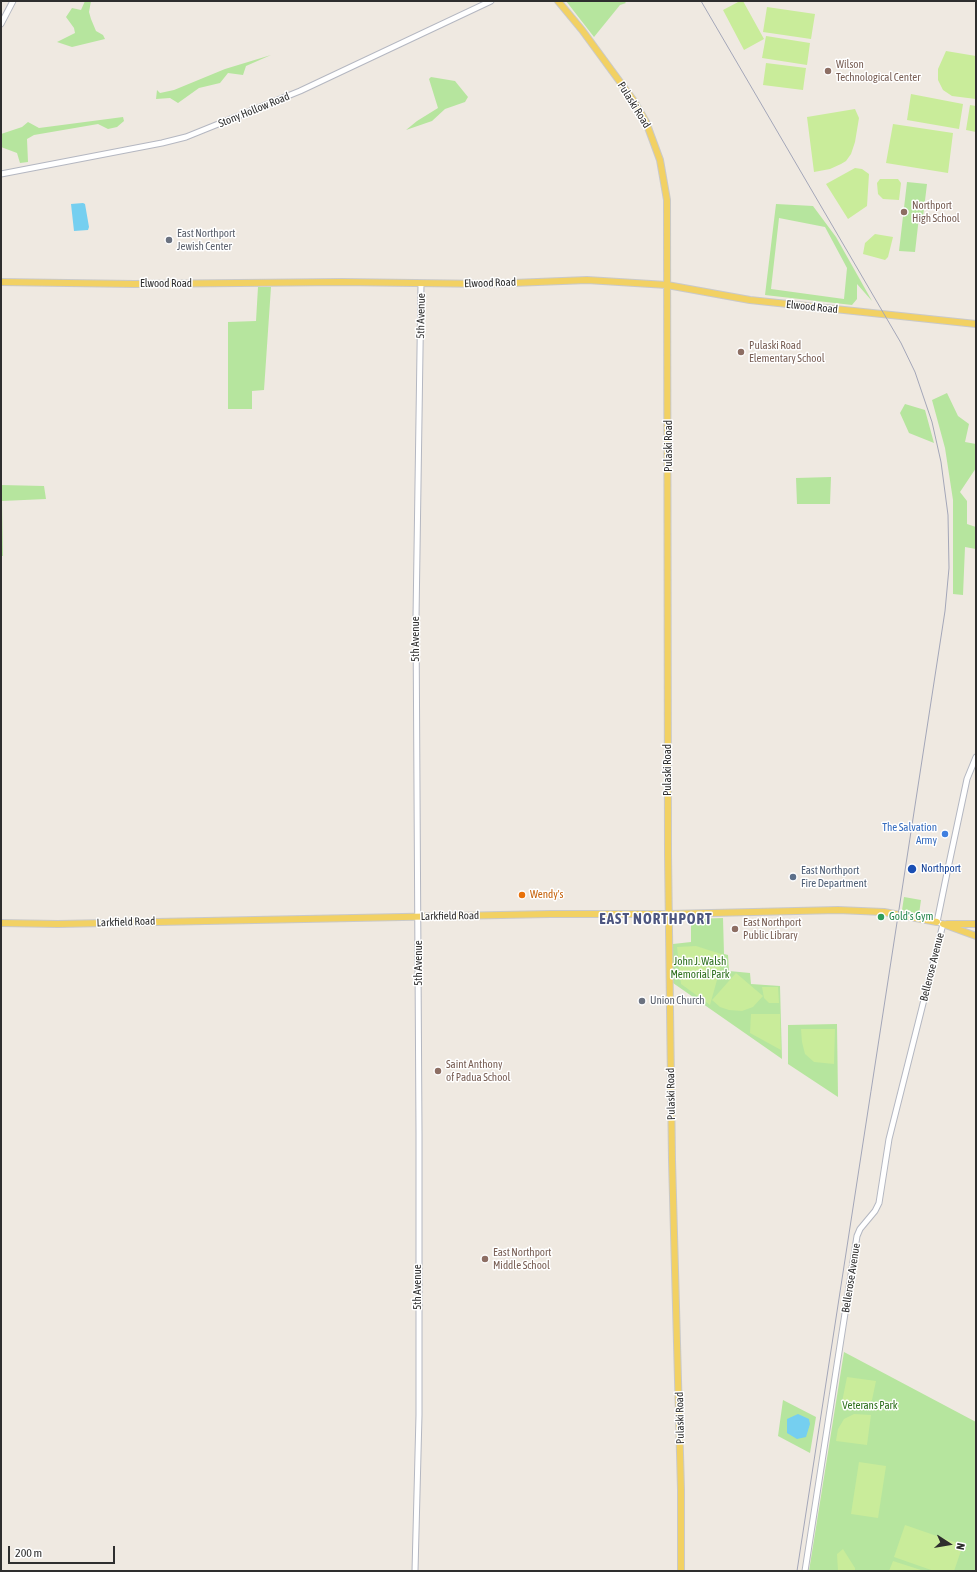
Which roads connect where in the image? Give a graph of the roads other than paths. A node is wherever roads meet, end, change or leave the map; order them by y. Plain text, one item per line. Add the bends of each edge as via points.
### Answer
1 (13, 1) edge
2 (491, 1) edge
3 (558, 1) edge
4 (1, 24) edge
5 (1, 174) edge
6 (1, 282) edge
7 (421, 284) junction
8 (667, 285) junction
9 (976, 324) edge
10 (976, 757) edge
11 (669, 914) junction
12 (418, 916) junction
13 (1, 923) edge
14 (940, 923) junction
15 (976, 924) edge
16 (976, 936) edge
17 (415, 1571) edge
18 (681, 1571) edge
19 (805, 1571) edge

1 - 4 street
2 - 5 street, Stony Hollow Road via 300,92 186,137
3 - 8 main road, Pulaski Road via 635,103 654,140 667,200
6 - 7 main road, Elwood Road
7 - 8 main road, Elwood Road via 587,280
7 - 12 street, 5th Avenue via 416,618
8 - 9 main road, Elwood Road via 750,300
8 - 11 main road, Pulaski Road
10 - 14 street, Bellerose Avenue via 959,814
11 - 12 main road, Larkfield Road
11 - 14 main road, Larkfield Road via 872,910
11 - 18 main road, Pulaski Road
12 - 13 main road, Larkfield Road
12 - 17 street, 5th Avenue via 418,1415
14 - 15 main road
14 - 16 main road
14 - 19 street, Bellerose Avenue via 889,1139 879,1203 857,1236

